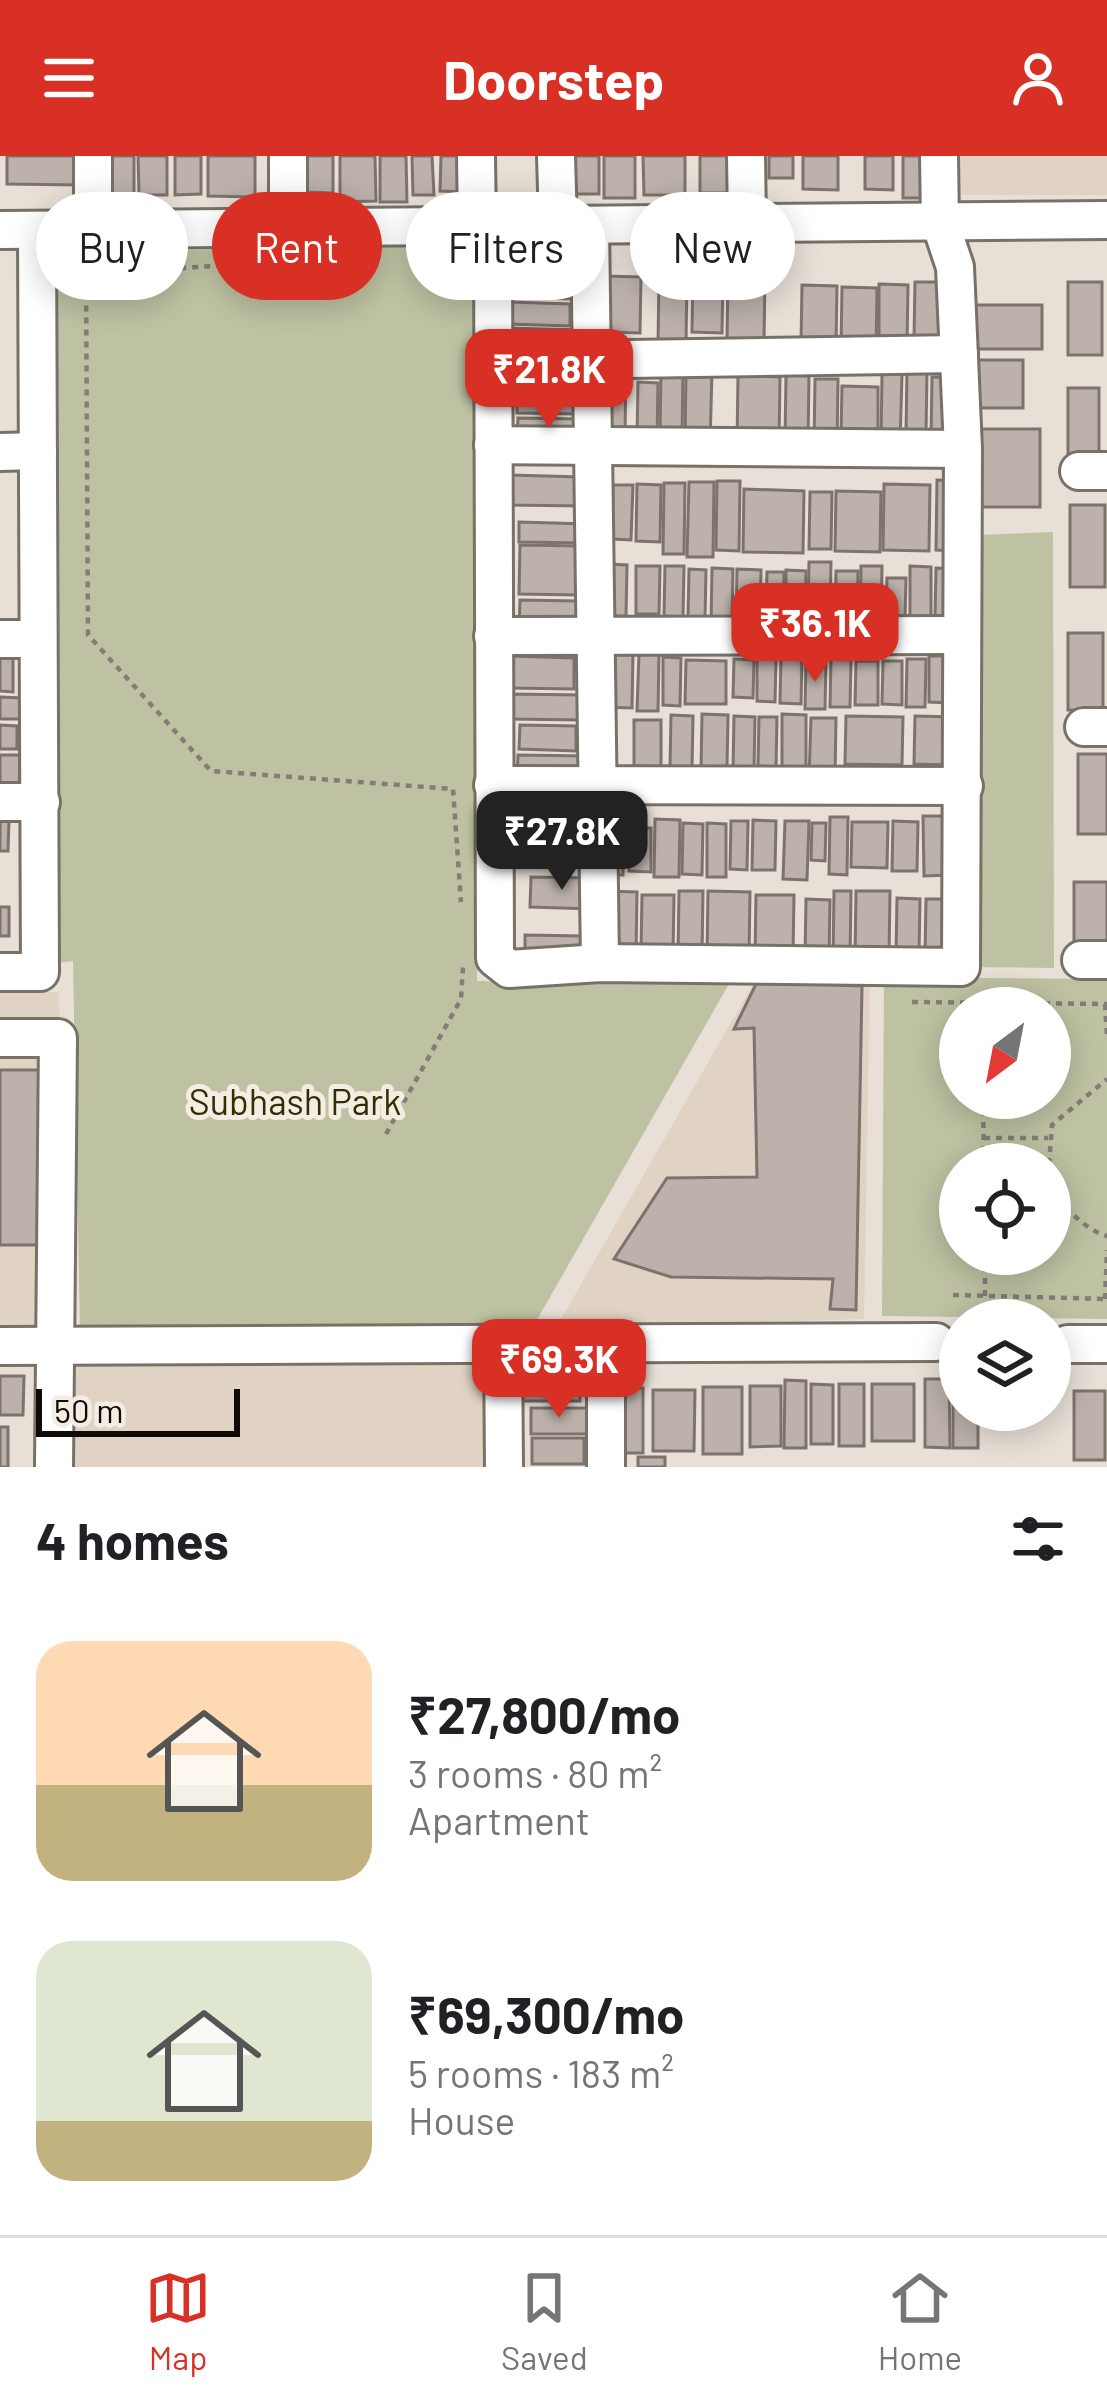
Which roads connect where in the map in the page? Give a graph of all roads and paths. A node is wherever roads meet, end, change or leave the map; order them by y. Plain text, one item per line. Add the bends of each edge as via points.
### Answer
1 (93, 156) edge
2 (288, 156) edge
3 (476, 156) edge
4 (556, 156) edge
5 (746, 156) edge
6 (939, 156) edge
7 (93, 192) edge
8 (289, 192) edge
9 (481, 192) edge
10 (565, 192) edge
11 (746, 192) edge
12 (1107, 220) edge
13 (940, 222) junction
14 (795, 223) edge
15 (0, 230) edge
16 (36, 230) edge
17 (212, 256) edge
18 (37, 300) edge
19 (489, 300) edge
20 (584, 300) edge
21 (959, 354) junction
22 (592, 358) junction
23 (493, 362) junction
24 (493, 445) junction
25 (593, 447) junction
26 (963, 449) junction
27 (0, 452) edge
28 (38, 452) junction
29 (595, 634) junction
30 (493, 635) junction
31 (961, 635) junction
32 (0, 639) edge
33 (38, 639) junction
34 (493, 784) junction
35 (598, 786) junction
36 (964, 786) junction
37 (0, 802) edge
38 (40, 802) junction
39 (462, 923) dead end
40 (463, 963) dead end
41 (600, 963) junction
42 (0, 972) edge
43 (912, 1002) dead end
44 (939, 1004) edge
45 (1106, 1004) edge
46 (1071, 1005) edge
47 (1107, 1035) edge
48 (0, 1038) edge
49 (1107, 1078) edge
50 (984, 1119) edge
51 (386, 1134) dead end
52 (984, 1138) junction
53 (1048, 1138) junction
54 (984, 1143) edge
55 (1048, 1143) edge
56 (1071, 1209) edge
57 (1107, 1236) edge
58 (1107, 1250) edge
59 (985, 1275) edge
60 (953, 1295) dead end
61 (985, 1296) junction
62 (1106, 1299) edge
63 (607, 1341) junction
64 (503, 1342) junction
65 (936, 1342) dead end
66 (1107, 1344) edge
67 (53, 1345) junction
68 (1071, 1345) edge
69 (0, 1346) edge
70 (54, 1467) edge
71 (504, 1467) edge
72 (606, 1467) edge

1 - 7 street
2 - 8 street
3 - 9 street
4 - 10 street
5 - 11 street
6 - 13 street
12 - 13 street
13 - 14 street
13 - 21 street via 955,267
15 - 16 street
17 - 39 path via 86,274 88,635 211,771 453,789
18 - 28 street
19 - 23 street
20 - 22 street
21 - 22 street
21 - 26 street
22 - 23 street
22 - 25 street
23 - 24 street
24 - 25 street
24 - 30 street
25 - 26 street
25 - 29 street
26 - 31 street
27 - 28 street
28 - 33 street
29 - 30 street
29 - 31 street
29 - 35 street
30 - 34 street
31 - 36 street
32 - 33 street
33 - 38 street
34 - 35 street
34 - 41 street via 495,958 509,969
35 - 36 street
35 - 41 street
36 - 41 street via 961,967
37 - 38 street
38 - 42 street via 40,972
40 - 51 path via 461,999
43 - 44 path
45 - 46 path
45 - 47 path
48 - 67 street via 58,1038
49 - 53 path via 1052,1125
50 - 52 path
52 - 53 path
52 - 54 path
53 - 55 path
56 - 57 path
58 - 62 path
59 - 61 path
60 - 61 path
61 - 62 path
63 - 64 street
63 - 65 street
63 - 72 street
64 - 67 street
64 - 71 street
66 - 68 street
67 - 69 street
67 - 70 street

